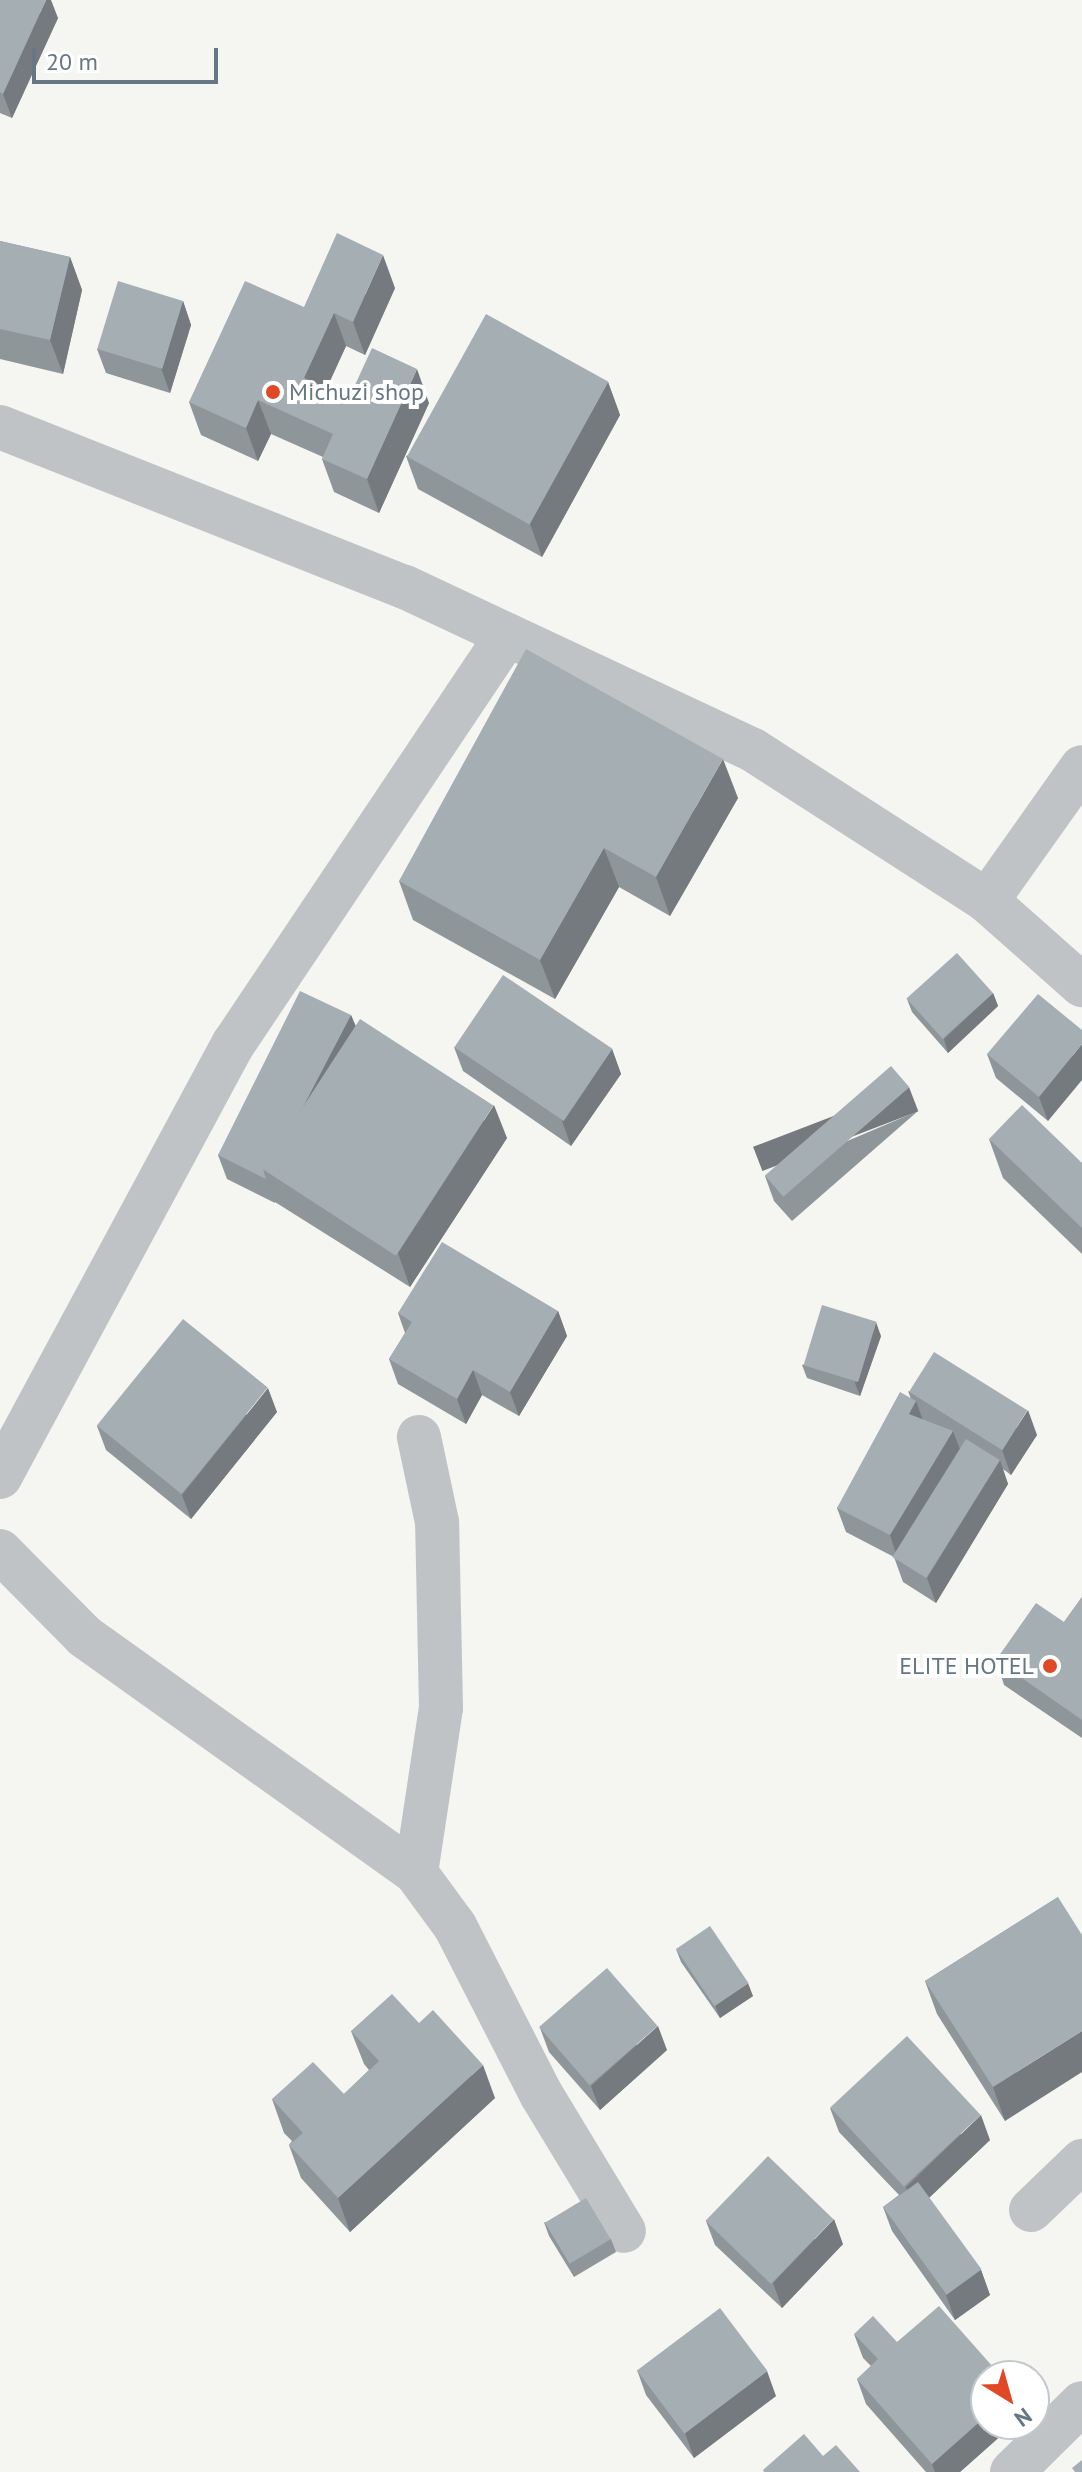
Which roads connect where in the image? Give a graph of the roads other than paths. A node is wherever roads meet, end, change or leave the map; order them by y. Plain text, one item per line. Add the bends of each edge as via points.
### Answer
1 (0, 427) edge
2 (507, 635) junction
3 (1082, 767) edge
4 (987, 901) junction
5 (1082, 985) edge
6 (419, 1437) dead end
7 (0, 1477) edge
8 (0, 1551) edge
9 (416, 1873) junction
10 (1082, 2161) edge
11 (1031, 2210) dead end
12 (624, 2231) dead end
13 (1082, 2403) edge
14 (1012, 2472) edge

1 - 2 street via 100,461
2 - 4 street via 753,750
2 - 7 street via 234,1043
3 - 4 street
4 - 5 street
6 - 9 street via 437,1522 441,1708
8 - 9 street via 84,1636
9 - 12 street via 455,1926 541,2094
10 - 11 street
13 - 14 street

